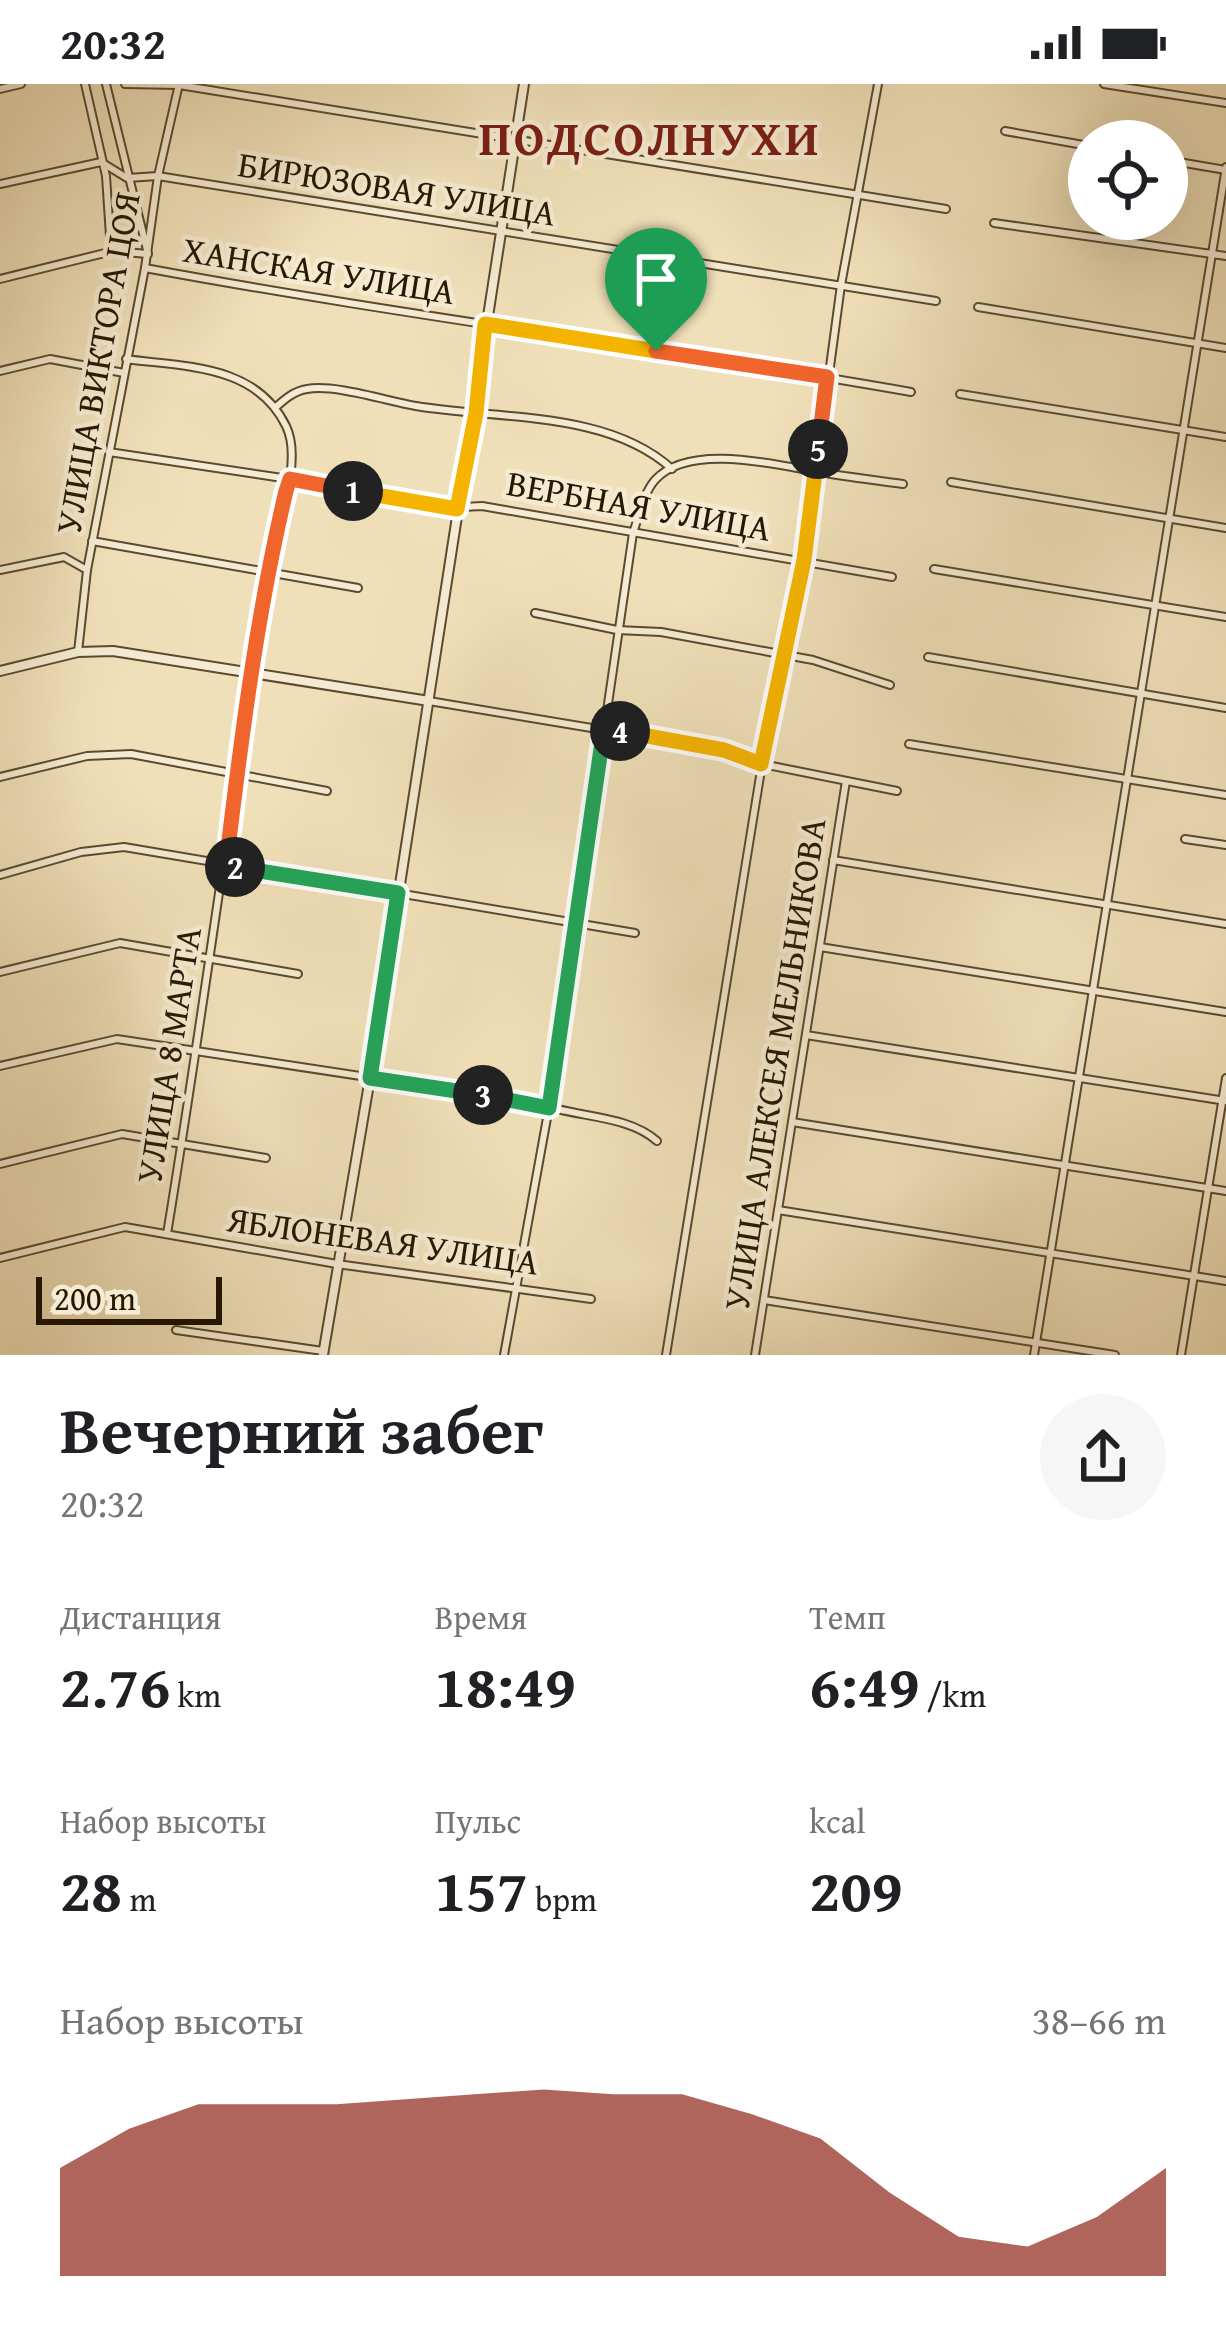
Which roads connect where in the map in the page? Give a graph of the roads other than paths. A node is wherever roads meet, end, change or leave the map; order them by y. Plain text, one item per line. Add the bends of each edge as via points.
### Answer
1 (21, 84) edge
2 (85, 84) edge
3 (106, 84) edge
4 (124, 84) edge
5 (179, 84) edge
6 (524, 84) edge
7 (878, 84) edge
8 (1104, 84) edge
9 (0, 89) edge
10 (1226, 103) edge
11 (1005, 131) dead end
12 (517, 138) junction
13 (1068, 142) edge
14 (100, 163) junction
15 (1188, 163) edge
16 (1226, 169) edge
17 (158, 176) junction
18 (128, 178) junction
19 (0, 184) edge
20 (855, 193) junction
21 (946, 209) dead end
22 (994, 223) dead end
23 (500, 233) junction
24 (111, 251) junction
25 (148, 254) junction
26 (1211, 254) junction
27 (1226, 256) edge
28 (146, 268) junction
29 (0, 278) edge
30 (841, 285) junction
31 (936, 301) dead end
32 (978, 307) dead end
33 (485, 324) junction
34 (1197, 343) junction
35 (1226, 348) edge
36 (127, 359) junction
37 (0, 371) edge
38 (124, 374) junction
39 (827, 377) junction
40 (911, 392) dead end
41 (960, 394) dead end
42 (274, 408) junction
43 (476, 413) junction
44 (1186, 431) junction
45 (1226, 437) edge
46 (109, 452) junction
47 (672, 470) junction
48 (815, 472) junction
49 (290, 479) junction
50 (951, 482) dead end
51 (903, 484) dead end
52 (457, 509) junction
53 (1170, 520) junction
54 (1226, 529) edge
55 (633, 532) junction
56 (92, 541) junction
57 (804, 560) junction
58 (934, 569) dead end
59 (0, 570) edge
60 (87, 571) junction
61 (266, 572) junction
62 (892, 577) dead end
63 (358, 588) dead end
64 (1153, 605) junction
65 (536, 613) dead end
66 (1226, 617) edge
67 (617, 630) junction
68 (78, 652) junction
69 (782, 655) junction
70 (928, 657) dead end
71 (0, 671) edge
72 (254, 673) junction
73 (890, 685) dead end
74 (1140, 694) junction
75 (430, 701) junction
76 (1226, 708) edge
77 (604, 728) junction
78 (909, 744) dead end
79 (761, 764) junction
80 (237, 776) junction
81 (0, 777) edge
82 (1127, 779) junction
83 (846, 781) junction
84 (327, 791) dead end
85 (897, 791) dead end
86 (1226, 795) edge
87 (1185, 838) dead end
88 (1226, 845) edge
89 (833, 860) junction
90 (226, 865) junction
91 (0, 875) edge
92 (398, 893) junction
93 (1108, 905) junction
94 (576, 921) junction
95 (1226, 924) edge
96 (635, 933) dead end
97 (820, 947) junction
98 (212, 959) junction
99 (0, 972) edge
100 (298, 974) dead end
101 (1094, 992) junction
102 (1226, 1012) edge
103 (806, 1035) junction
104 (197, 1052) junction
105 (0, 1066) edge
106 (370, 1078) junction
107 (1226, 1078) edge
108 (1080, 1079) junction
109 (1225, 1101) edge
110 (549, 1108) junction
111 (792, 1122) junction
112 (657, 1141) dead end
113 (182, 1143) junction
114 (266, 1158) dead end
115 (0, 1163) edge
116 (1066, 1164) junction
117 (1208, 1188) junction
118 (1226, 1191) edge
119 (778, 1210) junction
120 (167, 1234) junction
121 (1052, 1253) junction
122 (0, 1258) edge
123 (337, 1264) junction
124 (1194, 1276) junction
125 (1226, 1281) edge
126 (519, 1286) junction
127 (591, 1299) dead end
128 (764, 1300) junction
129 (176, 1330) dead end
130 (1037, 1343) junction
131 (323, 1353) edge
132 (504, 1355) edge
133 (666, 1355) edge
134 (755, 1355) edge
135 (1034, 1355) edge
136 (1115, 1355) edge
137 (1180, 1355) edge

1 - 9 street
2 - 14 street
3 - 18 street
4 - 5 street
5 - 12 street
5 - 17 street, УЛИЦА ВИКТОРА ЦОЯ
6 - 12 street
7 - 20 street
8 - 10 street
11 - 13 street
12 - 20 street
12 - 23 street
14 - 18 street
14 - 19 street
14 - 24 street
15 - 16 street
16 - 26 street
17 - 18 street, БИРЮЗОВАЯ УЛИЦА
17 - 23 street, БИРЮЗОВАЯ УЛИЦА
17 - 25 street, УЛИЦА ВИКТОРА ЦОЯ
18 - 25 street
20 - 21 street
20 - 30 street
22 - 26 street
23 - 30 street, БИРЮЗОВАЯ УЛИЦА
23 - 33 street
24 - 25 street
24 - 29 street
25 - 28 street, УЛИЦА ВИКТОРА ЦОЯ
26 - 27 street
26 - 34 street
28 - 33 street, ХАНСКАЯ УЛИЦА
28 - 36 street, УЛИЦА ВИКТОРА ЦОЯ
30 - 31 street, БИРЮЗОВАЯ УЛИЦА
30 - 39 street
32 - 34 street
33 - 39 street, ХАНСКАЯ УЛИЦА
33 - 43 street
34 - 35 street
34 - 44 street
36 - 38 street, УЛИЦА ВИКТОРА ЦОЯ
36 - 42 street via 221,371
37 - 38 street via 50,359
38 - 46 street, УЛИЦА ВИКТОРА ЦОЯ
39 - 40 street, ХАНСКАЯ УЛИЦА
39 - 48 street
41 - 44 street
42 - 43 street via 317,388
42 - 49 street, УЛИЦА 8 МАРТА via 292,443
43 - 47 street via 576,426 650,449
43 - 52 street
44 - 45 street
44 - 53 street
46 - 49 street, ВЕРБНАЯ УЛИЦА
46 - 56 street, УЛИЦА ВИКТОРА ЦОЯ
47 - 48 street via 714,458
47 - 55 street via 656,478
48 - 51 street
48 - 57 street
49 - 52 street, ВЕРБНАЯ УЛИЦА
49 - 61 street, УЛИЦА 8 МАРТА
50 - 53 street
52 - 55 street, ВЕРБНАЯ УЛИЦА via 482,506
52 - 75 street
53 - 54 street
53 - 64 street
55 - 57 street, ВЕРБНАЯ УЛИЦА
55 - 67 street
56 - 60 street, УЛИЦА ВИКТОРА ЦОЯ
56 - 61 street
57 - 62 street, ВЕРБНАЯ УЛИЦА
57 - 69 street
58 - 64 street
59 - 60 street via 64,557
60 - 68 street, УЛИЦА ВИКТОРА ЦОЯ
61 - 63 street
61 - 72 street, УЛИЦА 8 МАРТА
64 - 66 street
64 - 74 street
65 - 67 street
67 - 69 street
67 - 77 street
68 - 71 street
68 - 72 street
69 - 73 street
69 - 79 street
70 - 74 street
72 - 75 street
72 - 80 street, УЛИЦА 8 МАРТА
74 - 76 street
74 - 82 street
75 - 77 street
75 - 92 street
77 - 79 street
77 - 94 street
78 - 82 street
79 - 83 street
79 - 133 street
80 - 81 street via 109,754
80 - 84 street
80 - 90 street, УЛИЦА 8 МАРТА
82 - 86 street
82 - 93 street
83 - 85 street
83 - 89 street, УЛИЦА АЛЕКСЕЯ МЕЛЬНИКОВА
87 - 88 street
89 - 93 street
89 - 97 street, УЛИЦА АЛЕКСЕЯ МЕЛЬНИКОВА
90 - 91 street via 124,847
90 - 92 street
90 - 98 street, УЛИЦА 8 МАРТА
92 - 94 street
92 - 106 street
93 - 95 street
93 - 101 street
94 - 96 street
94 - 110 street
97 - 101 street
97 - 103 street, УЛИЦА АЛЕКСЕЯ МЕЛЬНИКОВА
98 - 99 street via 120,943
98 - 100 street
98 - 104 street, УЛИЦА 8 МАРТА
101 - 102 street
101 - 108 street
103 - 108 street
103 - 111 street, УЛИЦА АЛЕКСЕЯ МЕЛЬНИКОВА
104 - 105 street via 117,1039
104 - 106 street
104 - 113 street, УЛИЦА 8 МАРТА
106 - 110 street
106 - 123 street
107 - 109 street
108 - 109 street
108 - 116 street
109 - 117 street
110 - 112 street
110 - 126 street
111 - 116 street
111 - 119 street, УЛИЦА АЛЕКСЕЯ МЕЛЬНИКОВА
113 - 114 street
113 - 115 street via 122,1135
113 - 120 street, УЛИЦА 8 МАРТА
116 - 117 street
116 - 121 street
117 - 118 street
117 - 124 street
119 - 121 street
119 - 128 street, УЛИЦА АЛЕКСЕЯ МЕЛЬНИКОВА
120 - 122 street, ЯБЛОНЕВАЯ УЛИЦА via 124,1227
120 - 123 street, ЯБЛОНЕВАЯ УЛИЦА
121 - 124 street
121 - 130 street
123 - 126 street, ЯБЛОНЕВАЯ УЛИЦА
123 - 131 street
124 - 125 street
124 - 137 street
126 - 127 street, ЯБЛОНЕВАЯ УЛИЦА
126 - 132 street
128 - 130 street
128 - 134 street, УЛИЦА АЛЕКСЕЯ МЕЛЬНИКОВА
129 - 131 street
130 - 135 street
130 - 136 street

